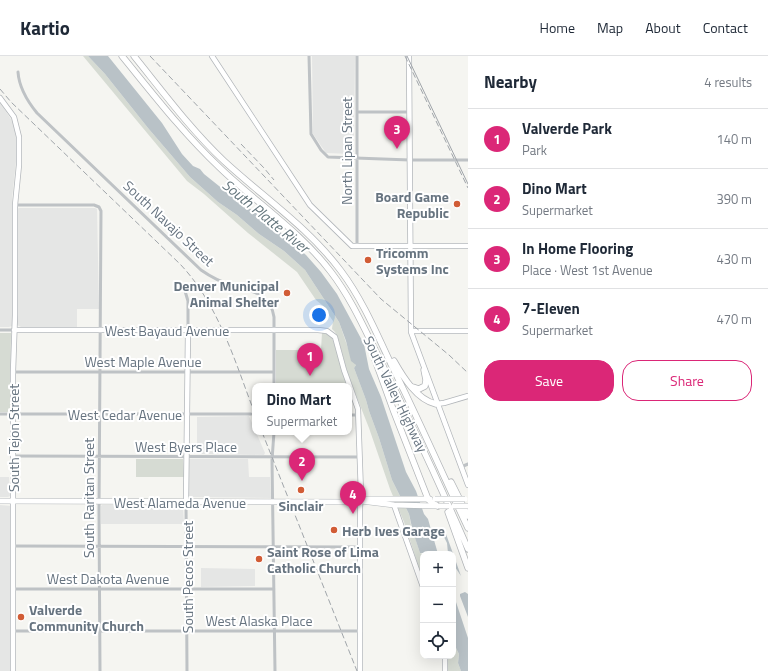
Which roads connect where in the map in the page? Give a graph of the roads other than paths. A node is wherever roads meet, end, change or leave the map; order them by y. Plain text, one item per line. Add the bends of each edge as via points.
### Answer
1 (122, 56) edge
2 (134, 56) edge
3 (212, 56) edge
4 (309, 56) edge
5 (357, 56) edge
6 (410, 56) edge
7 (18, 72) dead end
8 (0, 98) edge
9 (357, 112) junction
10 (410, 112) junction
11 (358, 158) junction
12 (410, 160) junction
13 (468, 160) edge
14 (15, 205) junction
15 (357, 246) junction
16 (468, 246) edge
17 (410, 247) junction
18 (185, 291) dead end
19 (361, 322) junction
20 (0, 330) edge
21 (14, 330) junction
22 (100, 330) junction
23 (188, 330) junction
24 (274, 330) junction
25 (410, 331) junction
26 (468, 331) edge
27 (379, 337) junction
28 (424, 370) junction
29 (13, 372) junction
30 (99, 372) junction
31 (186, 372) junction
32 (274, 372) junction
33 (274, 383) edge
34 (349, 383) edge
35 (411, 386) junction
36 (352, 392) edge
37 (468, 396) edge
38 (436, 404) junction
39 (0, 414) edge
40 (12, 414) junction
41 (99, 414) junction
42 (186, 414) junction
43 (251, 414) dead end
44 (352, 415) edge
45 (359, 415) junction
46 (423, 428) junction
47 (415, 432) junction
48 (274, 435) edge
49 (12, 456) junction
50 (99, 456) junction
51 (186, 457) junction
52 (272, 457) junction
53 (360, 457) junction
54 (468, 464) edge
55 (461, 467) junction
56 (468, 485) edge
57 (426, 499) junction
58 (467, 499) edge
59 (0, 501) edge
60 (360, 501) junction
61 (13, 502) junction
62 (99, 502) junction
63 (186, 502) junction
64 (273, 502) junction
65 (394, 505) junction
66 (438, 506) junction
67 (468, 506) edge
68 (468, 516) edge
69 (468, 528) edge
70 (13, 546) junction
71 (99, 546) junction
72 (186, 547) junction
73 (273, 547) junction
74 (360, 547) junction
75 (468, 549) edge
76 (468, 568) edge
77 (420, 579) edge
78 (14, 589) junction
79 (100, 589) junction
80 (187, 589) junction
81 (274, 589) junction
82 (14, 631) junction
83 (100, 631) junction
84 (187, 631) junction
85 (274, 631) junction
86 (361, 631) junction
87 (445, 659) edge
88 (14, 671) edge
89 (100, 671) edge
90 (187, 671) edge
91 (275, 671) edge
92 (360, 671) edge
93 (445, 671) edge

1 - 19 highway, South Valley Highway via 207,156 326,266
2 - 27 highway, South Valley Highway via 220,157 333,261
3 - 15 street via 310,205 352,246
4 - 11 street via 311,134 328,157
5 - 9 street, North Lipan Street
6 - 10 street
7 - 24 street, South Navajo Street via 22,89 37,113 201,270 213,278 257,293 266,299 272,310
8 - 14 street, South Tejon Street via 12,114 18,130 19,163
9 - 10 street
9 - 11 street, North Lipan Street
10 - 12 street
11 - 12 street
11 - 15 street, North Lipan Street
12 - 13 street
12 - 17 street
14 - 21 street, South Tejon Street
14 - 22 street, South Raritan Street via 98,206 101,213
15 - 17 street
16 - 17 street
17 - 25 street
18 - 23 street, South Pecos Street via 188,301
19 - 47 highway, South Valley Highway
19 - 57 highway
20 - 21 street, West Bayaud Avenue
21 - 22 street, West Bayaud Avenue
21 - 29 street, South Tejon Street
22 - 23 street, West Bayaud Avenue
22 - 30 street, South Raritan Street
23 - 24 street, West Bayaud Avenue
23 - 31 street, South Pecos Street
24 - 32 street, South Navajo Street
24 - 34 street, West Bayaud Avenue via 325,330 332,334 336,339
25 - 26 street
25 - 28 street
27 - 35 highway
27 - 46 highway, South Valley Highway
28 - 35 highway via 426,381 423,388
28 - 38 street
29 - 30 street, West Maple Avenue
29 - 40 street, South Tejon Street
30 - 31 street, West Maple Avenue
30 - 41 street, South Raritan Street
31 - 32 street, West Maple Avenue
31 - 42 street, South Pecos Street
32 - 33 street, South Navajo Street
35 - 38 highway via 424,398
36 - 45 street, West Bayaud Avenue
37 - 38 street
38 - 55 street
39 - 40 street, West Cedar Avenue
40 - 41 street, West Cedar Avenue
40 - 49 street, South Tejon Street
41 - 42 street, West Cedar Avenue
41 - 50 street, South Raritan Street
42 - 43 street, West Cedar Avenue
42 - 51 street, South Pecos Street
44 - 45 street
45 - 53 street
46 - 68 highway
46 - 69 highway, South Valley Highway
47 - 75 highway, South Valley Highway
47 - 76 highway
48 - 52 street
49 - 50 street, West Byers Place
49 - 61 street, South Tejon Street
50 - 51 street, West Byers Place
50 - 62 street, South Raritan Street
51 - 52 street, West Byers Place
51 - 63 street, South Pecos Street
52 - 53 street, West Byers Place
52 - 64 street
53 - 60 street
54 - 55 street
55 - 56 street
57 - 58 main road, West Alameda Avenue, bridge
57 - 60 main road, West Alameda Avenue
57 - 66 highway
59 - 61 main road, West Alameda Avenue
60 - 64 main road, West Alameda Avenue
60 - 65 main road, West Alameda Avenue
60 - 74 street
61 - 62 main road, West Alameda Avenue
61 - 70 street, South Tejon Street
62 - 63 main road, West Alameda Avenue
62 - 71 street, South Raritan Street
63 - 64 main road, West Alameda Avenue
63 - 72 street, South Pecos Street
64 - 73 street
65 - 66 main road, West Alameda Avenue
65 - 77 street
66 - 67 main road, West Alameda Avenue, bridge
70 - 71 street
70 - 78 street, South Tejon Street
71 - 72 street
71 - 79 street, South Raritan Street
72 - 73 street
72 - 80 street, South Pecos Street
73 - 74 street
73 - 81 street
74 - 86 street
78 - 79 street, West Dakota Avenue
78 - 82 street, South Tejon Street
79 - 80 street, West Dakota Avenue
79 - 83 street, South Raritan Street
80 - 81 street, West Dakota Avenue
80 - 84 street, South Pecos Street
81 - 85 street
82 - 83 street, West Alaska Place
82 - 88 street, South Tejon Street
83 - 84 street, West Alaska Place
83 - 89 street, South Raritan Street
84 - 85 street, West Alaska Place
84 - 90 street, South Pecos Street
85 - 86 street, West Alaska Place
85 - 91 street
86 - 92 street
87 - 93 street

